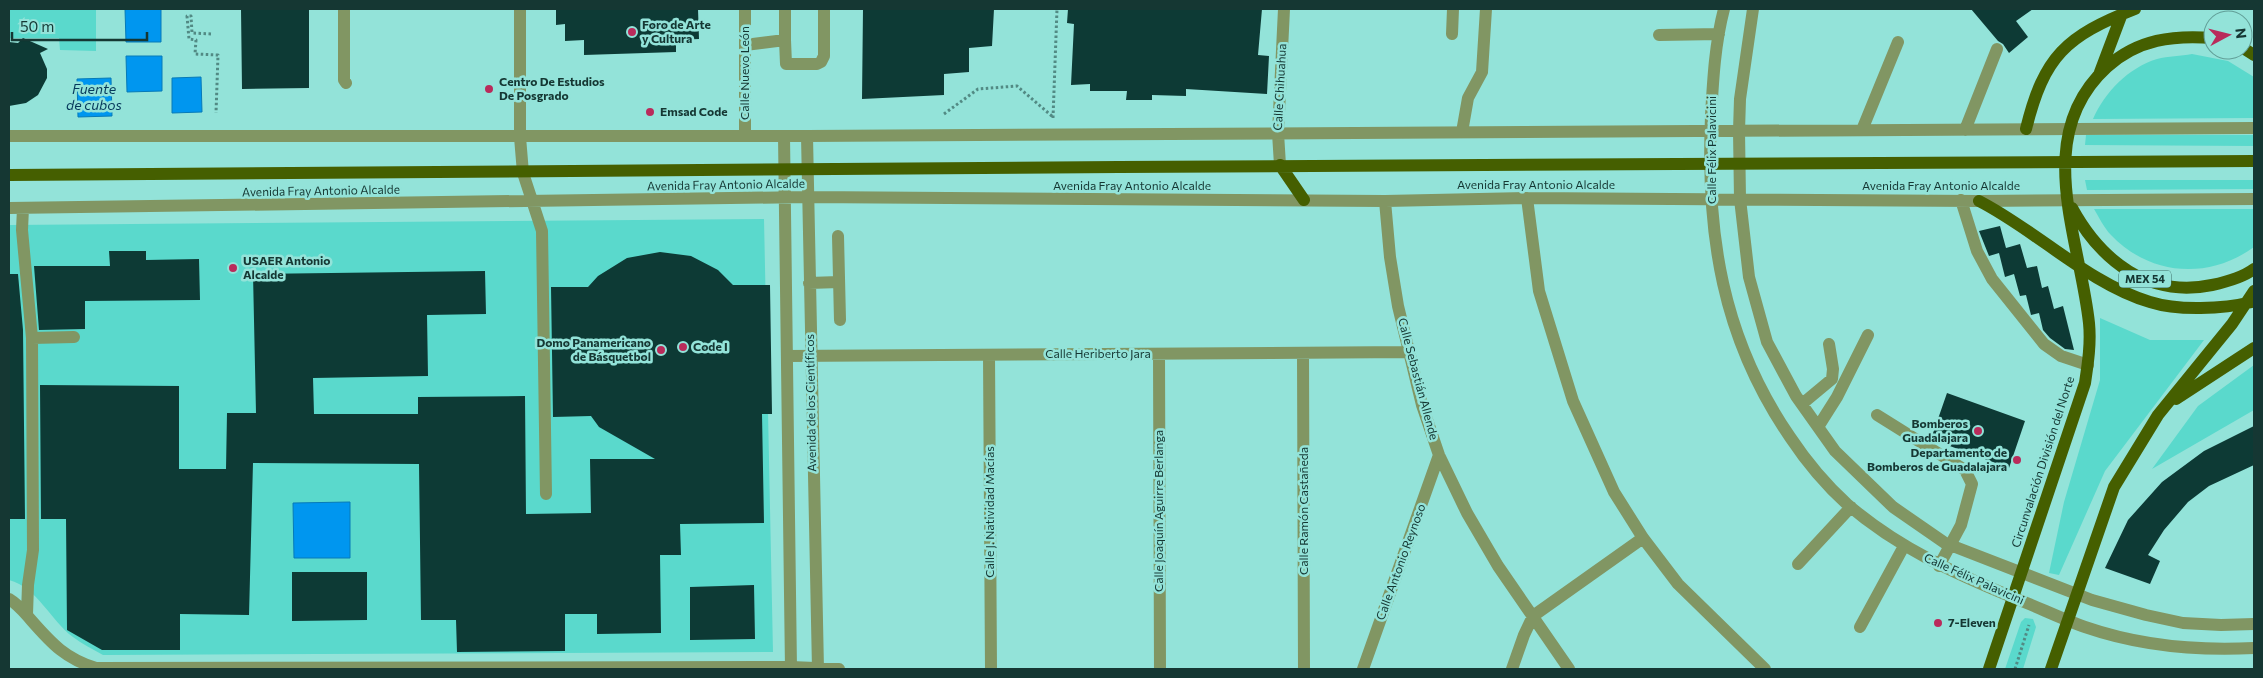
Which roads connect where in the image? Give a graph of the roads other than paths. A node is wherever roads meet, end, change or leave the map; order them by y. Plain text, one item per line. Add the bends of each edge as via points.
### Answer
1 (344, 9) edge
2 (520, 9) edge
3 (745, 9) edge
4 (785, 9) edge
5 (824, 9) edge
6 (1284, 9) edge
7 (1453, 9) edge
8 (1486, 9) edge
9 (1724, 9) edge
10 (1754, 9) edge
11 (2135, 9) edge
12 (2122, 12) edge
13 (1452, 34) dead end
14 (1718, 34) junction
15 (1659, 35) dead end
16 (2203, 37) edge
17 (785, 40) junction
18 (1898, 42) dead end
19 (745, 46) junction
20 (1997, 49) dead end
21 (2099, 74) junction
22 (346, 83) dead end
23 (2254, 128) edge
24 (2026, 129) junction
25 (2069, 129) junction
26 (1862, 130) junction
27 (1965, 130) junction
28 (1710, 131) junction
29 (1739, 131) junction
30 (1462, 132) junction
31 (1278, 133) junction
32 (9, 136) edge
33 (745, 136) junction
34 (784, 136) junction
35 (806, 136) junction
36 (520, 137) junction
37 (1710, 161) junction
38 (1739, 161) junction
39 (2064, 161) junction
40 (2254, 161) edge
41 (1280, 165) junction
42 (784, 168) junction
43 (807, 168) junction
44 (523, 173) junction
45 (9, 175) edge
46 (808, 197) junction
47 (785, 198) junction
48 (1528, 198) junction
49 (1711, 199) junction
50 (1740, 199) junction
51 (2254, 199) edge
52 (1304, 200) junction
53 (1961, 200) junction
54 (1979, 200) junction
55 (2067, 200) junction
56 (1385, 201) junction
57 (531, 202) junction
58 (9, 208) edge
59 (23, 208) junction
60 (838, 236) dead end
61 (2079, 266) junction
62 (2254, 269) edge
63 (839, 282) junction
64 (809, 283) junction
65 (2254, 291) edge
66 (2251, 303) edge
67 (840, 320) dead end
68 (1868, 335) dead end
69 (74, 337) dead end
70 (32, 338) junction
71 (1829, 344) dead end
72 (2254, 348) edge
73 (1409, 352) junction
74 (1303, 353) junction
75 (1159, 354) junction
76 (989, 355) junction
77 (787, 356) junction
78 (810, 356) junction
79 (2088, 365) junction
80 (1802, 404) junction
81 (2166, 406) junction
82 (1877, 415) dead end
83 (1818, 427) junction
84 (1439, 455) junction
85 (546, 494) dead end
86 (1851, 507) junction
87 (1643, 538) junction
88 (1951, 545) junction
89 (1904, 546) junction
90 (1798, 564) dead end
91 (1939, 566) junction
92 (2022, 573) junction
93 (2076, 593) junction
94 (2013, 597) junction
95 (9, 599) edge
96 (26, 614) junction
97 (1533, 616) junction
98 (2067, 619) junction
99 (2254, 624) edge
100 (1860, 627) dead end
101 (2254, 648) edge
102 (461, 668) edge
103 (619, 668) edge
104 (791, 668) edge
105 (121, 669) edge
106 (288, 669) edge
107 (818, 669) edge
108 (840, 669) edge
109 (990, 669) edge
110 (1160, 669) edge
111 (1304, 669) edge
112 (1363, 669) edge
113 (1512, 669) edge
114 (1569, 669) edge
115 (1765, 669) edge
116 (1989, 669) edge
117 (2050, 669) edge

1 - 22 street
2 - 36 street
3 - 19 street, Calle Nuevo León
4 - 17 street
5 - 17 street via 824,56 821,62 786,64
6 - 31 street, Calle Chihuahua
7 - 13 street
8 - 30 street via 1482,72 1468,98
9 - 14 street, Calle Félix Palavicini
10 - 29 street, Calle Félix Palavicini via 1740,99
11 - 12 main road
12 - 21 main road, Circunvalación División del Norte / MEX 54
12 - 24 main road via 2088,30 2060,53 2040,84
14 - 15 street
14 - 28 street, Calle Félix Palavicini
16 - 21 main road, Circunvalación División del Norte / MEX 54 via 2185,36 2156,41 2131,50
17 - 19 street
18 - 26 street
19 - 33 street, Calle Nuevo León
20 - 27 street
21 - 25 main road, Circunvalación División del Norte / MEX 54 via 2083,95
23 - 25 street
24 - 25 street
24 - 27 street
25 - 39 main road, Circunvalación División del Norte / MEX 54
26 - 27 street
26 - 29 street
28 - 29 street
28 - 30 street
28 - 37 street, Calle Félix Palavicini
29 - 38 street, Calle Félix Palavicini
30 - 31 street
31 - 35 street
31 - 41 street, Calle Chihuahua
32 - 36 street
33 - 34 street
33 - 36 street
34 - 35 street
34 - 42 street, Avenida de los Científicos
35 - 43 street, Avenida de los Científicos
36 - 44 street
37 - 38 main road, Avenida Fray Antonio Alcalde
37 - 41 main road, Avenida Fray Antonio Alcalde
37 - 49 street, Calle Félix Palavicini
38 - 39 main road, Avenida Fray Antonio Alcalde
38 - 50 street, Calle Félix Palavicini
39 - 40 main road, Avenida Fray Antonio Alcalde
39 - 55 main road, Circunvalación División del Norte / MEX 54
41 - 43 main road, Avenida Fray Antonio Alcalde
41 - 52 main road
42 - 43 main road, Avenida Fray Antonio Alcalde
42 - 44 main road, Avenida Fray Antonio Alcalde
42 - 47 street, Avenida de los Científicos
43 - 46 street, Avenida de los Científicos
44 - 45 main road, Avenida Fray Antonio Alcalde
44 - 57 street
46 - 47 street, Avenida Fray Antonio Alcalde
46 - 52 street, Avenida Fray Antonio Alcalde
46 - 64 street, Avenida de los Científicos
47 - 57 street, Avenida Fray Antonio Alcalde
47 - 77 street, Avenida de los Científicos
48 - 49 street, Avenida Fray Antonio Alcalde
48 - 56 street, Avenida Fray Antonio Alcalde
48 - 87 street via 1539,291 1573,401 1614,492
49 - 50 street, Avenida Fray Antonio Alcalde
49 - 86 street, Calle Félix Palavicini via 1721,279 1740,346 1769,407 1805,458
50 - 53 street, Avenida Fray Antonio Alcalde
50 - 80 street, Calle Félix Palavicini via 1749,277 1768,342
51 - 55 street, Avenida Fray Antonio Alcalde
52 - 56 street, Avenida Fray Antonio Alcalde
53 - 54 street, Avenida Fray Antonio Alcalde
53 - 79 street via 1977,251 1992,280 2044,344 2062,356
54 - 55 street, Avenida Fray Antonio Alcalde
54 - 61 main road
55 - 61 main road, Circunvalación División del Norte
55 - 62 main road, Circunvalación División del Norte / MEX 54 via 2098,248 2124,269 2146,280 2173,287 2201,287 2229,281
56 - 73 street, Calle Sebastián Allende via 1390,257
57 - 59 street, Avenida Fray Antonio Alcalde
57 - 85 street via 542,231
58 - 59 street, Avenida Fray Antonio Alcalde
59 - 70 street via 22,230
60 - 63 street
61 - 66 main road via 2120,290 2151,303 2196,308
61 - 79 main road, Circunvalación División del Norte via 2088,322
63 - 64 street
63 - 67 street
64 - 78 street, Avenida de los Científicos
65 - 66 main road
66 - 81 main road
68 - 83 street via 1838,396
69 - 70 street
70 - 96 street via 34,550
71 - 80 street via 1832,379
72 - 81 main road
73 - 74 street, Calle Heriberto Jara
73 - 84 street, Calle Sebastián Allende
74 - 75 street, Calle Heriberto Jara
74 - 111 street, Calle Ramón Castañeda
75 - 76 street, Calle Heriberto Jara
75 - 110 street, Calle Joaquín Aguirre Berlanga
76 - 78 street, Calle Heriberto Jara
76 - 109 street, Calle J. Natividad Macías
77 - 78 street, Calle Heriberto Jara
77 - 104 street, Avenida de los Científicos
78 - 107 street, Avenida de los Científicos
79 - 92 main road, Circunvalación División del Norte via 2085,383
80 - 83 street, Calle Félix Palavicini
81 - 93 main road via 2114,487
82 - 88 street via 1970,476 1972,484 1961,525
83 - 88 street, Calle Félix Palavicini via 1835,451 1893,507
84 - 97 street, Calle Sebastián Allende via 1467,513
84 - 112 street, Calle Antonio Reynoso
86 - 89 street, Calle Félix Palavicini
86 - 90 street
87 - 97 street
87 - 115 street via 1678,584
88 - 91 street
88 - 92 street, Calle Félix Palavicini
89 - 91 street, Calle Félix Palavicini
89 - 100 street
91 - 94 street, Calle Félix Palavicini
92 - 93 street, Calle Félix Palavicini
92 - 94 main road, Circunvalación División del Norte
93 - 98 main road
93 - 99 street, Calle Félix Palavicini via 2183,623
94 - 98 street, Calle Félix Palavicini
94 - 116 main road, Circunvalación División del Norte
95 - 96 street
96 - 105 street via 59,650 78,663
97 - 113 street
97 - 114 street, Calle Sebastián Allende
98 - 101 street, Calle Félix Palavicini via 2140,642 2181,648
98 - 117 main road
102 - 103 street
102 - 106 street
103 - 104 street
104 - 107 street
105 - 106 street
107 - 108 street

